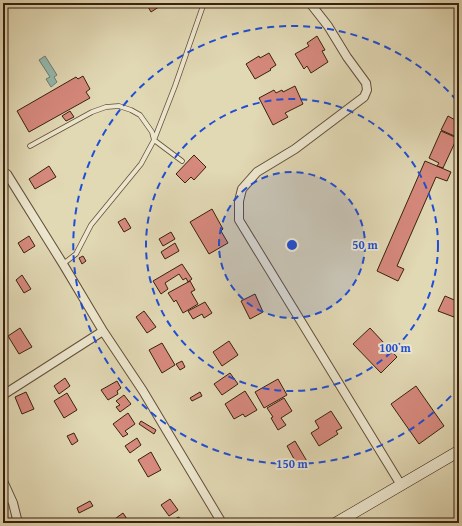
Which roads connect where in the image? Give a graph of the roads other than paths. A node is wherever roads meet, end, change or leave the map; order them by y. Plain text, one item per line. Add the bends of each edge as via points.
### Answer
1 (204, 3) edge
2 (310, 3) edge
3 (154, 140) junction
4 (30, 146) dead end
5 (182, 161) dead end
6 (3, 176) edge
7 (63, 264) junction
8 (103, 331) junction
9 (3, 395) edge
10 (459, 451) edge
11 (3, 481) edge
12 (401, 485) junction
13 (18, 523) edge
14 (222, 523) edge
15 (336, 523) edge

1 - 3 lane
2 - 12 street via 366,83 367,90 364,97 295,149 257,172 242,189 239,201 240,220
3 - 4 lane via 152,132 140,115 119,106 92,112
3 - 5 lane
3 - 7 lane via 141,164 91,225 76,254
6 - 7 street via 7,174
7 - 8 street
8 - 9 street
8 - 14 street via 143,391
10 - 12 main road
11 - 13 street via 13,503
12 - 15 main road

